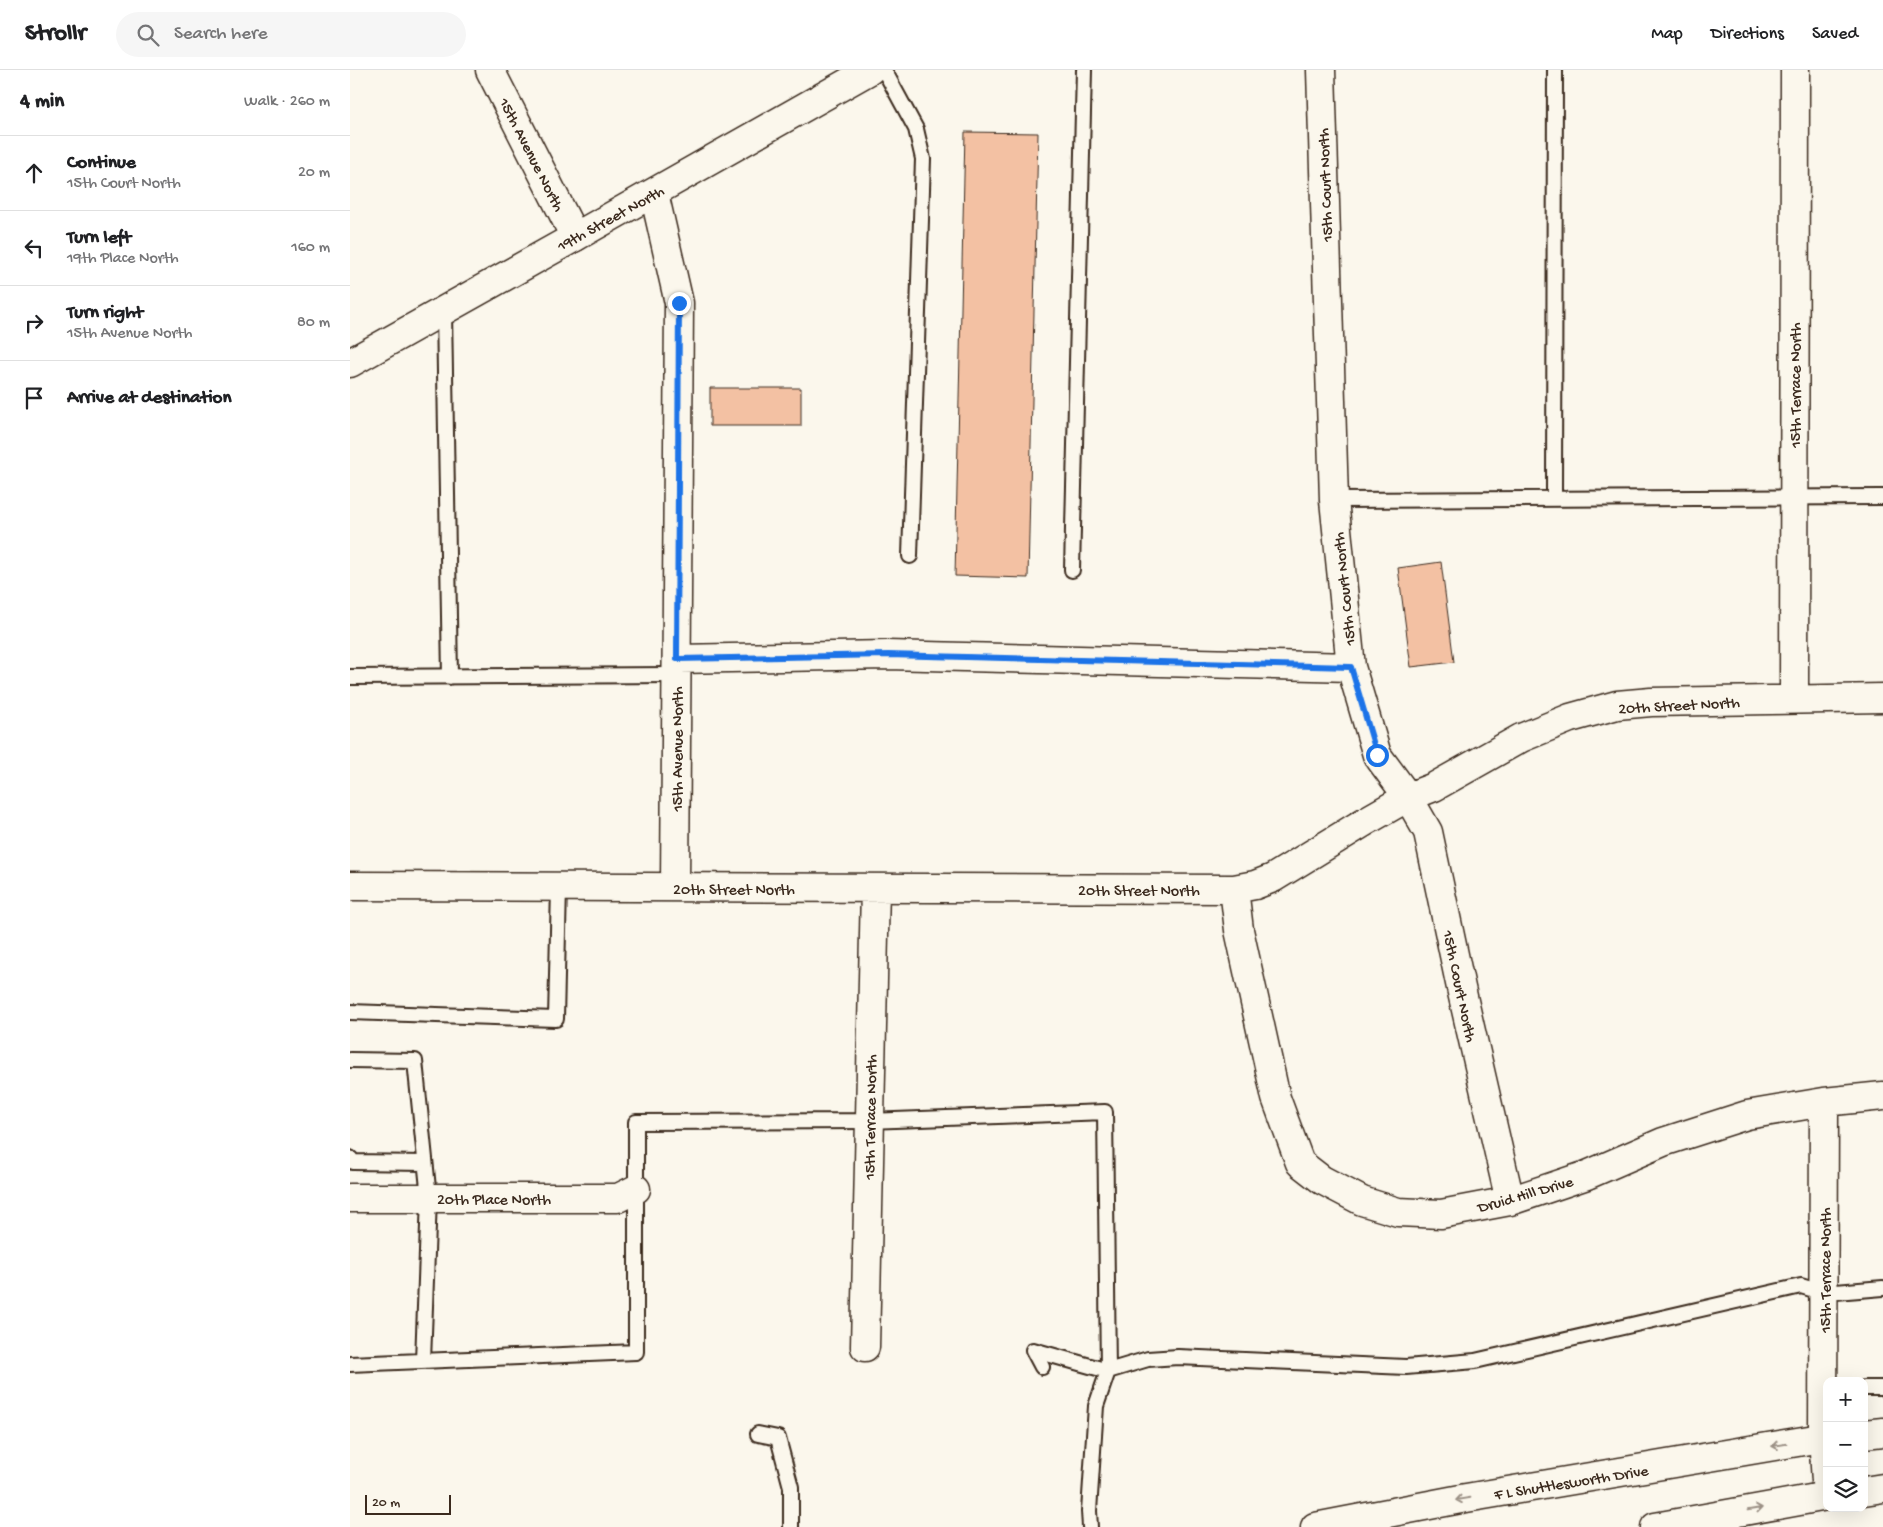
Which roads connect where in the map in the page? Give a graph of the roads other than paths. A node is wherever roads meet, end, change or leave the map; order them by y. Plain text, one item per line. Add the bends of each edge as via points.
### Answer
1 (490, 70) edge
2 (870, 70) edge
3 (884, 70) edge
4 (1084, 70) edge
5 (1321, 70) edge
6 (1555, 70) edge
7 (1795, 70) edge
8 (654, 193) junction
9 (575, 237) junction
10 (444, 311) junction
11 (350, 363) edge
12 (1883, 497) edge
13 (1794, 498) junction
14 (1554, 499) junction
15 (1334, 500) junction
16 (910, 556) dead end
17 (1072, 570) dead end
18 (677, 667) junction
19 (1351, 667) junction
20 (350, 677) edge
21 (450, 677) junction
22 (1883, 698) edge
23 (1794, 700) junction
24 (1408, 797) junction
25 (350, 886) edge
26 (559, 887) junction
27 (675, 888) junction
28 (874, 888) junction
29 (1234, 889) junction
30 (350, 1012) edge
31 (350, 1060) edge
32 (1883, 1096) edge
33 (1824, 1102) junction
34 (869, 1121) junction
35 (350, 1158) edge
36 (425, 1162) junction
37 (636, 1189) junction
38 (350, 1198) edge
39 (429, 1198) junction
40 (1510, 1201) junction
41 (1883, 1288) edge
42 (1824, 1293) junction
43 (864, 1347) dead end
44 (423, 1361) junction
45 (350, 1364) edge
46 (1042, 1367) dead end
47 (1108, 1371) junction
48 (1825, 1377) edge
49 (1868, 1388) edge
50 (1883, 1388) edge
51 (1883, 1432) edge
52 (758, 1434) dead end
53 (1868, 1434) edge
54 (1823, 1437) edge
55 (1883, 1488) edge
56 (1868, 1490) edge
57 (1823, 1497) edge
58 (791, 1527) edge
59 (1090, 1527) edge
60 (1315, 1527) edge
61 (1655, 1527) edge

1 - 9 street, 15th Avenue North
2 - 8 street, 19th Street North
3 - 16 lane via 916,129 923,159
4 - 17 lane
5 - 15 street, 15th Court North
6 - 14 lane
7 - 13 street, 15th Terrace North
8 - 9 street, 19th Street North
8 - 18 street, 15th Avenue North via 679,303
9 - 10 street, 19th Street North
10 - 11 street, 19th Street North
10 - 21 lane
12 - 13 lane
13 - 14 lane
13 - 23 street, 15th Terrace North
14 - 15 lane
15 - 19 street, 15th Court North
18 - 19 street via 888,655
18 - 21 lane
18 - 27 street, 15th Avenue North
19 - 24 street, 15th Court North via 1377,755
20 - 21 lane
22 - 23 street, 20th Street North
23 - 24 street, 20th Street North via 1651,702 1617,706 1570,718 1521,738 1434,787
24 - 29 street, 20th Street North via 1273,878 1255,886
24 - 40 street, 15th Court North via 1428,832 1460,988
25 - 26 street, 20th Street North
26 - 27 street, 20th Street North
26 - 30 lane via 556,1019
27 - 28 street, 20th Street North
28 - 29 street, 20th Street North
28 - 34 street, 15th Terrace North
29 - 40 street, Druid Hill Drive via 1239,930 1276,1098 1300,1162 1322,1180 1362,1201 1398,1212 1441,1214
31 - 36 lane via 415,1062
32 - 33 street, Druid Hill Drive
33 - 40 street, Druid Hill Drive via 1747,1115 1664,1142 1587,1175
33 - 42 street, 15th Terrace North
34 - 37 lane via 636,1122
34 - 43 street, 15th Terrace North
34 - 47 lane via 1105,1112
35 - 36 lane via 353,1162
36 - 39 lane
37 - 39 street, 20th Place North via 618,1198
37 - 44 lane via 636,1352
38 - 39 street, 20th Place North
39 - 44 lane
41 - 42 lane
42 - 47 lane via 1801,1286 1475,1361 1406,1367 1178,1357 1148,1359
42 - 48 street, 15th Terrace North
44 - 45 lane
46 - 47 lane via 1033,1350
47 - 59 lane via 1096,1406 1088,1511
49 - 50 lane
51 - 53 street
52 - 58 lane via 778,1438 791,1487
54 -> 60 street, F L Shuttlesworth Drive
55 - 56 street
61 -> 57 street

